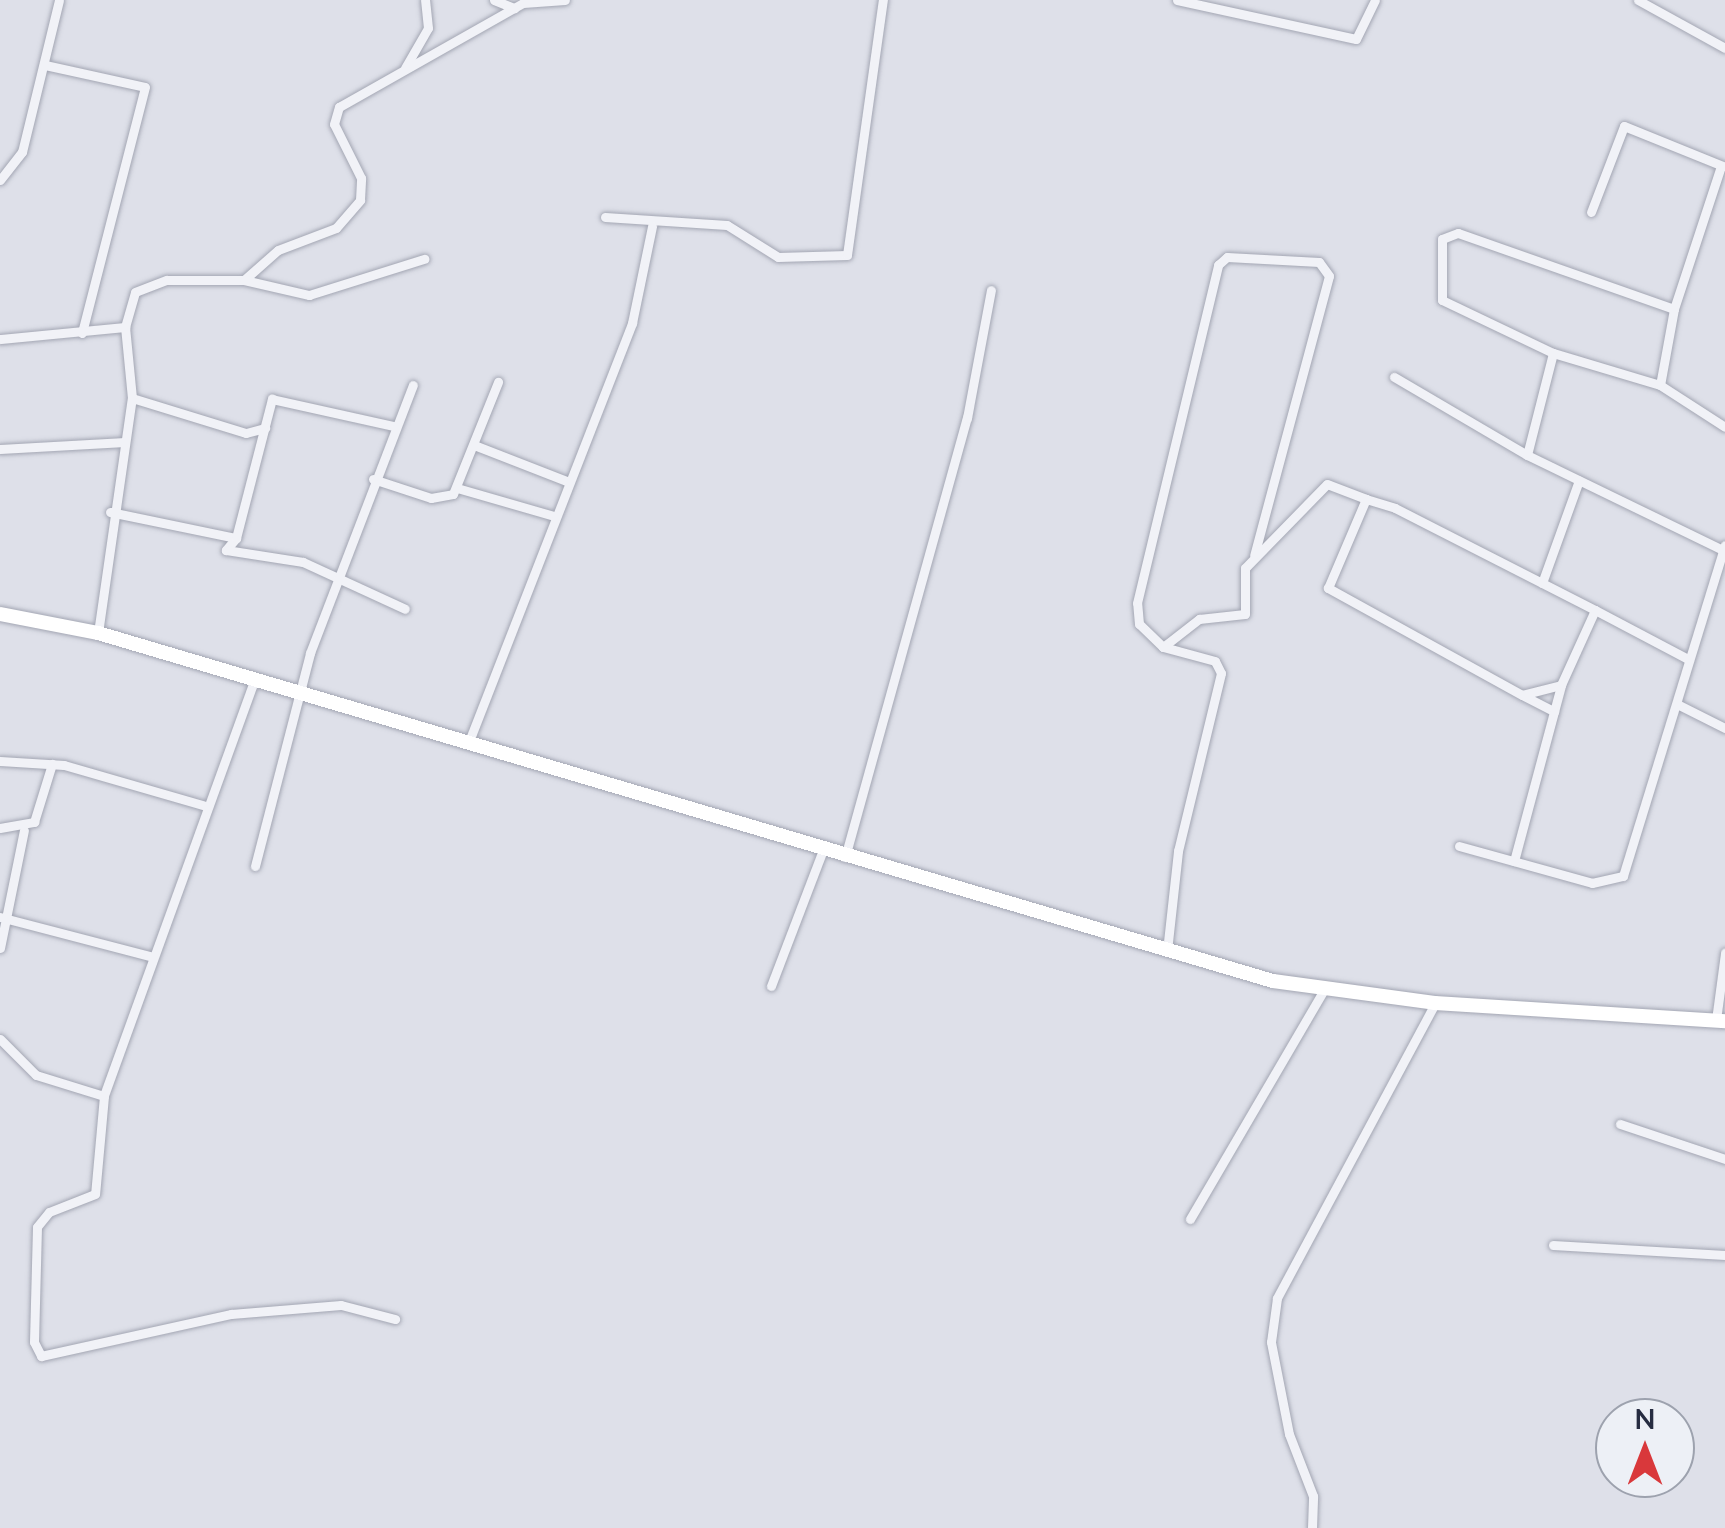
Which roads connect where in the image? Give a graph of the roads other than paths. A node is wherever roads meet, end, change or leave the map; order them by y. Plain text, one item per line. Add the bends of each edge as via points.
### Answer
1 (59, 0) edge
2 (424, 0) edge
3 (494, 0) edge
4 (565, 0) edge
5 (883, 0) edge
6 (1178, 0) edge
7 (1375, 0) edge
8 (1638, 0) edge
9 (514, 8) junction
10 (1725, 48) edge
11 (46, 65) junction
12 (405, 68) junction
13 (1723, 167) edge
14 (0, 180) edge
15 (1591, 212) dead end
16 (605, 217) dead end
17 (652, 226) junction
18 (424, 259) dead end
19 (244, 280) junction
20 (991, 290) dead end
21 (1674, 309) junction
22 (125, 327) junction
23 (82, 333) junction
24 (0, 339) edge
25 (1553, 354) junction
26 (1394, 377) dead end
27 (498, 382) dead end
28 (412, 385) dead end
29 (1660, 385) junction
30 (132, 398) junction
31 (394, 426) junction
32 (1725, 427) edge
33 (265, 428) junction
34 (125, 442) junction
35 (474, 445) junction
36 (0, 448) edge
37 (1527, 455) junction
38 (373, 479) junction
39 (1579, 480) junction
40 (569, 482) junction
41 (457, 488) junction
42 (1366, 499) junction
43 (110, 512) junction
44 (554, 516) junction
45 (236, 538) junction
46 (1725, 549) edge
47 (1254, 556) junction
48 (338, 574) junction
49 (1542, 583) junction
50 (404, 610) dead end
51 (1595, 610) junction
52 (0, 614) edge
53 (98, 633) junction
54 (1163, 647) junction
55 (1688, 659) junction
56 (254, 681) junction
57 (1561, 685) junction
58 (302, 694) junction
59 (1522, 695) junction
60 (1677, 704) junction
61 (1554, 711) junction
62 (1725, 728) edge
63 (468, 744) junction
64 (0, 760) edge
65 (52, 764) junction
66 (203, 805) junction
67 (0, 828) edge
68 (24, 830) junction
69 (1459, 846) dead end
70 (823, 850) junction
71 (844, 857) junction
72 (1514, 862) junction
73 (255, 866) dead end
74 (3, 917) edge
75 (0, 948) edge
76 (1167, 954) junction
77 (1725, 954) edge
78 (150, 956) junction
79 (771, 986) dead end
80 (1326, 988) junction
81 (1434, 1003) junction
82 (1720, 1021) edge
83 (0, 1039) edge
84 (104, 1096) junction
85 (1620, 1124) dead end
86 (1725, 1159) edge
87 (1190, 1218) dead end
88 (1553, 1245) dead end
89 (1725, 1254) edge
90 (395, 1320) dead end
91 (1312, 1528) edge

1 - 11 street
2 - 12 street via 428,28
3 - 9 street
4 - 9 street
5 - 17 street via 847,256 778,257 728,225
6 - 7 street via 1356,39
8 - 10 street
9 - 12 street via 447,53
11 - 14 street via 22,152
11 - 23 street via 145,87
12 - 19 street via 334,116 361,178 352,211 319,239 278,250
13 - 15 street via 1624,126
13 - 21 street
16 - 17 street
17 - 40 street via 632,323
18 - 19 street via 310,294
19 - 22 street via 151,284 135,292
20 - 71 street via 967,418
21 - 25 street via 1458,233 1442,240 1442,300
21 - 29 street
22 - 23 street
22 - 30 street
23 - 24 street
25 - 29 street
25 - 37 street
26 - 37 street
27 - 35 street
28 - 31 street
29 - 32 street
30 - 33 street via 236,430
30 - 34 street
31 - 33 street via 278,396
31 - 38 street
33 - 45 street
34 - 36 street
34 - 43 street
35 - 40 street
35 - 41 street
37 - 39 street
38 - 41 street via 431,498
38 - 48 street
39 - 46 street
39 - 49 street
40 - 44 street
41 - 44 street
42 - 47 street via 1330,482
42 - 49 street
42 - 59 street via 1328,593
43 - 45 street
43 - 53 street
44 - 63 street
45 - 48 street via 226,550
46 - 55 street
47 - 54 street via 1246,568 1246,614 1199,619
47 - 54 street via 1329,276 1320,262 1227,257 1218,265 1136,603 1139,624
48 - 50 street
48 - 58 street
49 - 51 street
51 - 55 street
51 - 57 street
52 - 53 main road
53 - 56 main road
54 - 76 street via 1215,661 1221,681 1178,851
55 - 60 street
56 - 58 main road
56 - 66 street
57 - 59 street
57 - 61 street
58 - 63 main road
58 - 73 street
59 - 61 street
60 - 62 street
60 - 72 street via 1623,876 1592,883
61 - 72 street
63 - 70 main road
64 - 65 street
65 - 66 street
65 - 68 street via 41,811
66 - 78 street
67 - 68 street
68 - 74 street
69 - 72 street
70 - 71 main road
70 - 79 street
71 - 76 main road
74 - 75 street
74 - 78 street
76 - 80 main road
77 - 82 street
78 - 84 street
80 - 81 main road
80 - 87 street
81 - 82 main road
81 - 91 street via 1277,1298 1270,1342 1288,1434 1313,1496
83 - 84 street via 36,1075
84 - 90 street via 96,1194 49,1212 38,1227 41,1356 231,1314 341,1305
85 - 86 street
88 - 89 street

